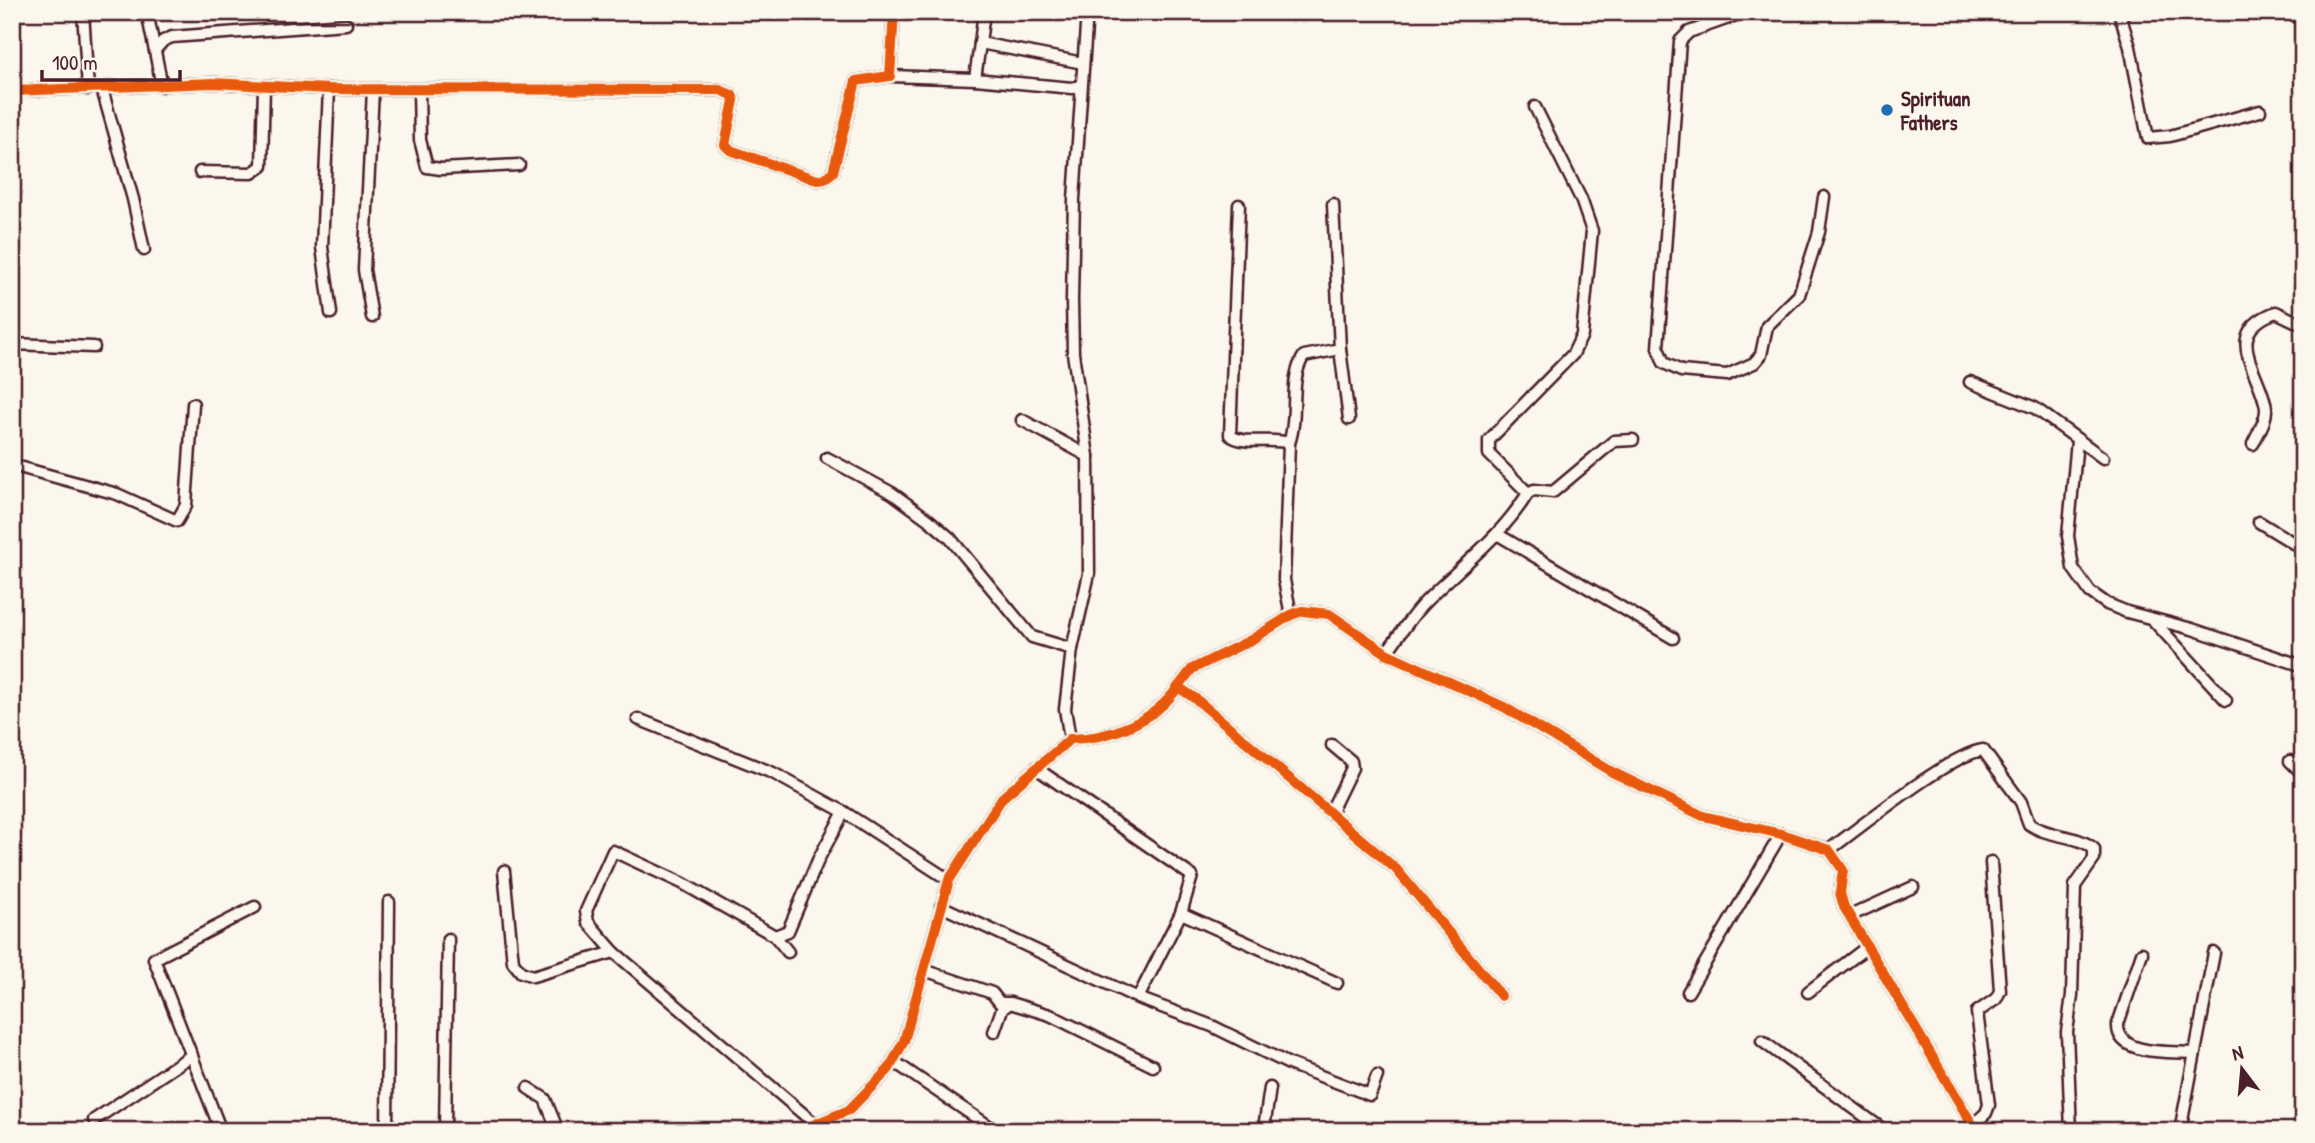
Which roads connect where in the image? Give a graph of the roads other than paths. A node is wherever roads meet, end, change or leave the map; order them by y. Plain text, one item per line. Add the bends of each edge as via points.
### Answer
1 (83, 12) edge
2 (147, 12) edge
3 (894, 12) edge
4 (984, 12) edge
5 (1087, 12) edge
6 (1746, 12) edge
7 (2119, 12) edge
8 (346, 24) dead end
9 (981, 43) junction
10 (155, 50) junction
11 (1083, 63) junction
12 (890, 76) junction
13 (975, 79) junction
14 (162, 86) junction
15 (264, 86) junction
16 (1081, 86) junction
17 (88, 89) junction
18 (102, 89) junction
19 (329, 89) junction
20 (373, 90) junction
21 (419, 90) junction
22 (12, 91) edge
23 (1535, 107) dead end
24 (2260, 111) dead end
25 (519, 165) dead end
26 (200, 172) dead end
27 (1824, 197) dead end
28 (1333, 204) dead end
29 (1238, 205) dead end
30 (144, 250) dead end
31 (331, 313) dead end
32 (372, 317) dead end
33 (2303, 325) edge
34 (12, 344) edge
35 (94, 347) dead end
36 (1340, 349) junction
37 (1970, 382) dead end
38 (193, 404) dead end
39 (1349, 419) dead end
40 (1022, 420) dead end
41 (1633, 440) dead end
42 (2077, 441) junction
43 (1289, 443) junction
44 (2253, 444) dead end
45 (1088, 456) junction
46 (827, 457) dead end
47 (2103, 458) dead end
48 (12, 465) edge
49 (1528, 493) junction
50 (2259, 522) dead end
51 (1497, 534) junction
52 (2303, 549) edge
53 (1291, 615) junction
54 (2151, 619) junction
55 (1673, 638) dead end
56 (1072, 649) junction
57 (1386, 653) junction
58 (2303, 666) edge
59 (1178, 687) junction
60 (2226, 700) dead end
61 (638, 719) dead end
62 (1070, 739) junction
63 (1332, 745) dead end
64 (2290, 761) dead end
65 (1036, 768) junction
66 (2303, 774) edge
67 (844, 812) junction
68 (1330, 813) junction
69 (1781, 834) junction
70 (1829, 850) junction
71 (1991, 862) dead end
72 (504, 872) dead end
73 (949, 880) junction
74 (1913, 887) dead end
75 (390, 902) dead end
76 (941, 906) junction
77 (255, 907) dead end
78 (1181, 913) junction
79 (1850, 916) junction
80 (775, 936) junction
81 (447, 939) dead end
82 (1867, 947) junction
83 (614, 952) junction
84 (788, 952) dead end
85 (2142, 953) dead end
86 (2214, 953) dead end
87 (924, 970) junction
88 (1337, 983) dead end
89 (1688, 992) dead end
90 (1808, 992) dead end
91 (1501, 996) dead end
92 (1138, 998) junction
93 (1010, 1003) junction
94 (994, 1032) dead end
95 (1762, 1041) dead end
96 (2195, 1053) junction
97 (192, 1055) junction
98 (893, 1061) junction
99 (1153, 1066) dead end
100 (1377, 1076) dead end
101 (528, 1088) dead end
102 (1270, 1088) dead end
103 (94, 1120) dead end
104 (814, 1128) edge
105 (1974, 1128) edge
106 (221, 1131) edge
107 (387, 1131) edge
108 (445, 1131) edge
109 (558, 1131) edge
110 (996, 1131) edge
111 (1272, 1131) edge
112 (1885, 1131) edge
113 (2071, 1131) edge
114 (2180, 1131) edge

1 - 17 street
2 - 10 street
3 - 12 street
4 - 9 street
5 - 11 street
6 - 27 street via 1689,32 1680,41 1658,348 1664,363 1681,371 1727,375 1754,363 1761,355 1767,326 1798,295 1819,232
7 - 24 street via 2148,138
8 - 10 street via 172,37
9 - 11 street
9 - 13 street
10 - 14 street
11 - 16 street
12 - 13 street
12 - 21 street via 856,81 833,172 817,180 730,150 725,145 734,100 727,91
13 - 16 street
14 - 15 street
14 - 18 street
15 - 19 street
15 - 26 street via 262,166 252,173
16 - 45 street via 1074,199 1073,353
17 - 18 street
17 - 22 street
18 - 30 street
19 - 20 street
19 - 31 street via 322,247
20 - 21 street
20 - 32 street via 364,270
21 - 25 street via 419,140 427,167
23 - 49 street via 1592,231 1578,347 1489,440 1489,454
28 - 36 street
29 - 43 street via 1230,435 1240,440 1269,438
33 - 44 street via 2276,312 2253,326 2246,340 2246,353 2266,407
34 - 35 street
36 - 39 street
36 - 43 street via 1312,353 1300,363
37 - 42 street via 2035,408
38 - 48 street via 186,505 177,521 117,494
40 - 45 street
41 - 49 street via 1614,441 1553,492
42 - 47 street
42 - 54 street via 2068,536 2073,568 2090,592 2107,604
43 - 53 street via 1284,580
45 - 56 street via 1089,574
46 - 56 street via 892,493 939,529 1032,637
49 - 51 street
50 - 52 street
51 - 55 street
51 - 57 street via 1423,604
53 - 57 street via 1302,611 1329,614
53 - 59 street via 1192,669
54 - 58 street
54 - 60 street
56 - 62 street via 1065,709
57 - 69 street via 1504,707 1612,772 1703,816
59 - 62 street via 1152,716 1090,739
59 - 68 street
61 - 67 street via 773,773
62 - 65 street
63 - 68 street via 1351,761 1352,768
64 - 66 street
65 - 73 street via 1002,798
65 - 78 street via 1192,876
67 - 73 street
67 - 80 street via 788,931
68 - 91 street via 1396,869
69 - 70 street
69 - 89 street
70 - 79 street via 1843,870 1840,893
70 - 113 street via 1923,782 1968,754 1983,750 2021,802 2029,824 2094,849 2094,859 2075,886 2067,1032
71 - 105 street via 2000,991 1976,1012 1989,1105
72 - 83 street via 513,962 521,972 533,976
73 - 76 street
74 - 79 street
75 - 107 street
76 - 87 street
76 - 92 street
77 - 97 street via 154,959
78 - 88 street
78 - 92 street
79 - 82 street
80 - 83 street via 682,883 610,852 586,916
80 - 84 street
81 - 108 street
82 - 90 street
82 - 105 street
83 - 104 street
85 - 96 street via 2117,1035 2122,1043 2136,1048
86 - 96 street
87 - 93 street via 992,993 1000,1003
87 - 98 street via 904,1041
92 - 100 street via 1370,1095
93 - 94 street via 1002,1009
93 - 99 street via 1050,1015
95 - 112 street
96 - 114 street
97 - 103 street
97 - 106 street
98 - 104 street via 849,1110
98 - 110 street
101 - 109 street via 545,1099
102 - 111 street via 1264,1128

